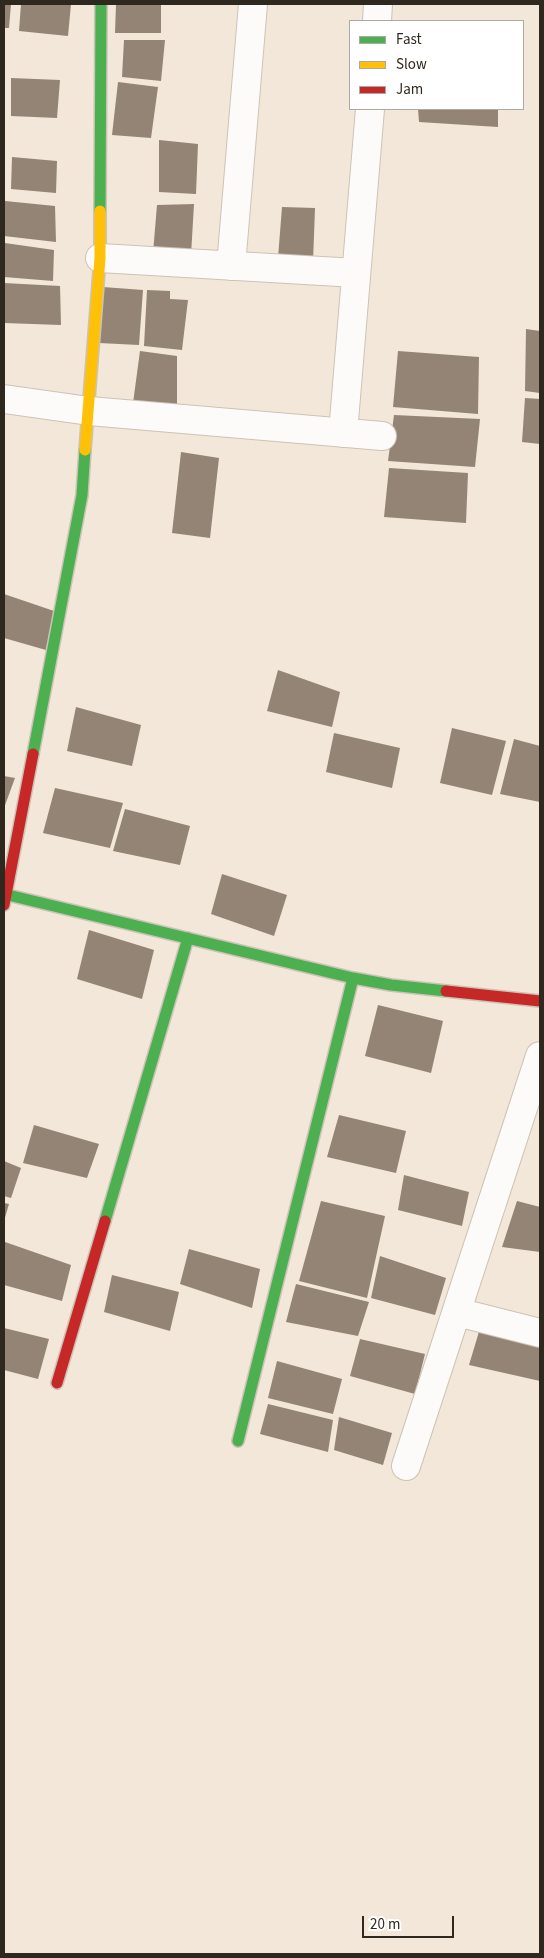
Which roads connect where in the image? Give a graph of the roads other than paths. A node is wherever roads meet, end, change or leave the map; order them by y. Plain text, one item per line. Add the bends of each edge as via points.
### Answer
1 (101, 4) edge
2 (253, 4) edge
3 (378, 4) edge
4 (377, 20) edge
5 (370, 110) edge
6 (100, 258) junction
7 (231, 266) junction
8 (356, 273) junction
9 (4, 399) edge
10 (89, 412) junction
11 (343, 433) junction
12 (382, 436) dead end
13 (5, 898) edge
14 (188, 938) junction
15 (353, 978) junction
16 (540, 1001) edge
17 (540, 1056) edge
18 (457, 1312) junction
19 (540, 1333) edge
20 (58, 1383) dead end
21 (238, 1441) dead end
22 (406, 1466) dead end

1 - 6 street
2 - 7 street
3 - 4 street
5 - 8 street
6 - 7 street
6 - 10 street
7 - 8 street
8 - 11 street
9 - 10 street
10 - 11 street
10 - 13 street via 82,495
11 - 12 street
13 - 14 street
14 - 15 street
14 - 20 street
15 - 16 street via 391,986
15 - 21 street
17 - 18 street
18 - 19 street
18 - 22 street

